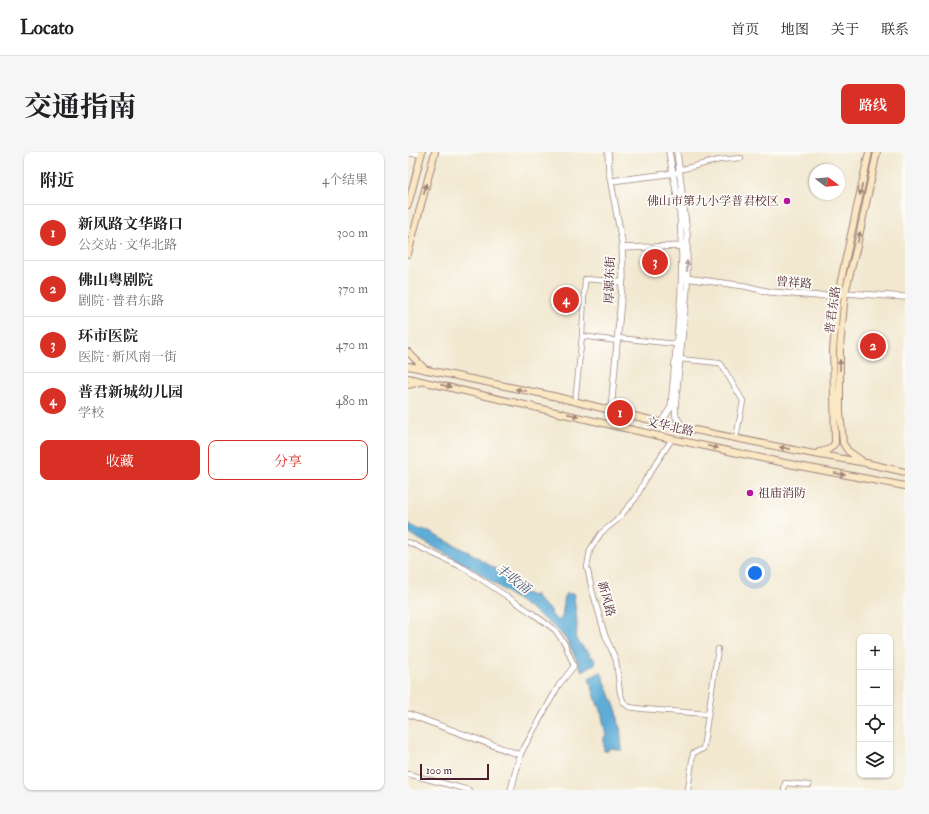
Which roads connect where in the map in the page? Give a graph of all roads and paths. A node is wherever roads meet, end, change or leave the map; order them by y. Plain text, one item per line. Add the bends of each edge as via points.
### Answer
1 (435, 152) edge
2 (608, 152) edge
3 (669, 152) edge
4 (677, 152) edge
5 (869, 152) edge
6 (877, 152) edge
7 (408, 153) edge
8 (422, 153) edge
9 (741, 158) dead end
10 (680, 171) junction
11 (673, 174) junction
12 (611, 181) junction
13 (408, 205) edge
14 (684, 246) junction
15 (622, 248) junction
16 (408, 254) edge
17 (684, 278) junction
18 (622, 282) junction
19 (845, 293) junction
20 (838, 294) junction
21 (905, 297) edge
22 (582, 336) junction
23 (618, 339) junction
24 (676, 344) junction
25 (408, 352) edge
26 (680, 359) junction
27 (408, 366) edge
28 (426, 370) junction
29 (408, 378) edge
30 (424, 381) junction
31 (408, 384) edge
32 (575, 402) junction
33 (611, 410) junction
34 (661, 423) junction
35 (684, 428) junction
36 (736, 438) junction
37 (672, 439) junction
38 (835, 443) junction
39 (843, 443) junction
40 (809, 453) junction
41 (866, 463) junction
42 (905, 472) edge
43 (905, 486) edge
44 (408, 543) edge
45 (718, 650) dead end
46 (408, 714) edge
47 (708, 714) junction
48 (520, 755) junction
49 (408, 774) edge
50 (809, 785) dead end
51 (469, 790) edge
52 (511, 790) edge
53 (688, 790) edge
54 (784, 790) edge

16 -> 1 main road
2 - 12 street, 厚源东街
3 - 11 street
4 - 10 street
5 -> 20 main road, 普君东路
19 -> 6 main road, 普君东路
7 - 8 street
8 - 13 main road
9 - 10 street via 719,160
10 - 11 street
10 - 14 street via 688,233
11 - 12 street
11 - 14 street
12 - 15 street, 厚源东街
14 - 15 street
14 - 17 street
15 - 18 street, 厚源东街
17 - 20 street, 曾祥路 via 770,292 818,296
17 - 24 street
17 - 26 street
18 - 22 street via 585,278
18 - 23 street, 厚源东街
19 - 20 street, 曾祥路
19 - 21 street, 曾祥路
39 -> 19 main road, 普君东路 via 840,412 840,348
20 - 38 main road, 普君东路 via 833,350
22 - 23 street
22 - 32 street
23 - 24 street
23 - 33 street, 厚源东街
24 - 34 street via 670,406
25 - 28 main road
26 - 35 street via 675,407 676,417
26 - 36 street via 721,364 743,401
27 - 28 main road, 文华北路
32 -> 28 main road, 文华北路
29 - 30 main road, 文华北路
30 - 31 main road
30 -> 37 main road, 文华北路
32 - 33 main road, 文华北路
33 - 34 main road, 文华北路
34 - 35 main road, 文华北路
35 - 36 main road, 文华北路
40 -> 36 main road, 文华北路
37 -> 43 main road, 文华北路
37 - 47 street, 新风路 via 636,498 616,521 601,533 590,550 587,566 605,635 616,660 620,693 624,703 636,708
38 - 39 main road
38 - 40 main road via 826,452
39 - 41 main road via 848,451
40 - 41 main road, 文华北路
41 - 42 main road, 文华北路
44 - 48 street via 464,568 486,582 555,630 565,644 574,666 559,685
45 - 47 street
46 - 48 street
47 - 53 street via 703,749 693,754
48 - 52 street
49 - 51 street
50 - 54 street via 785,783

